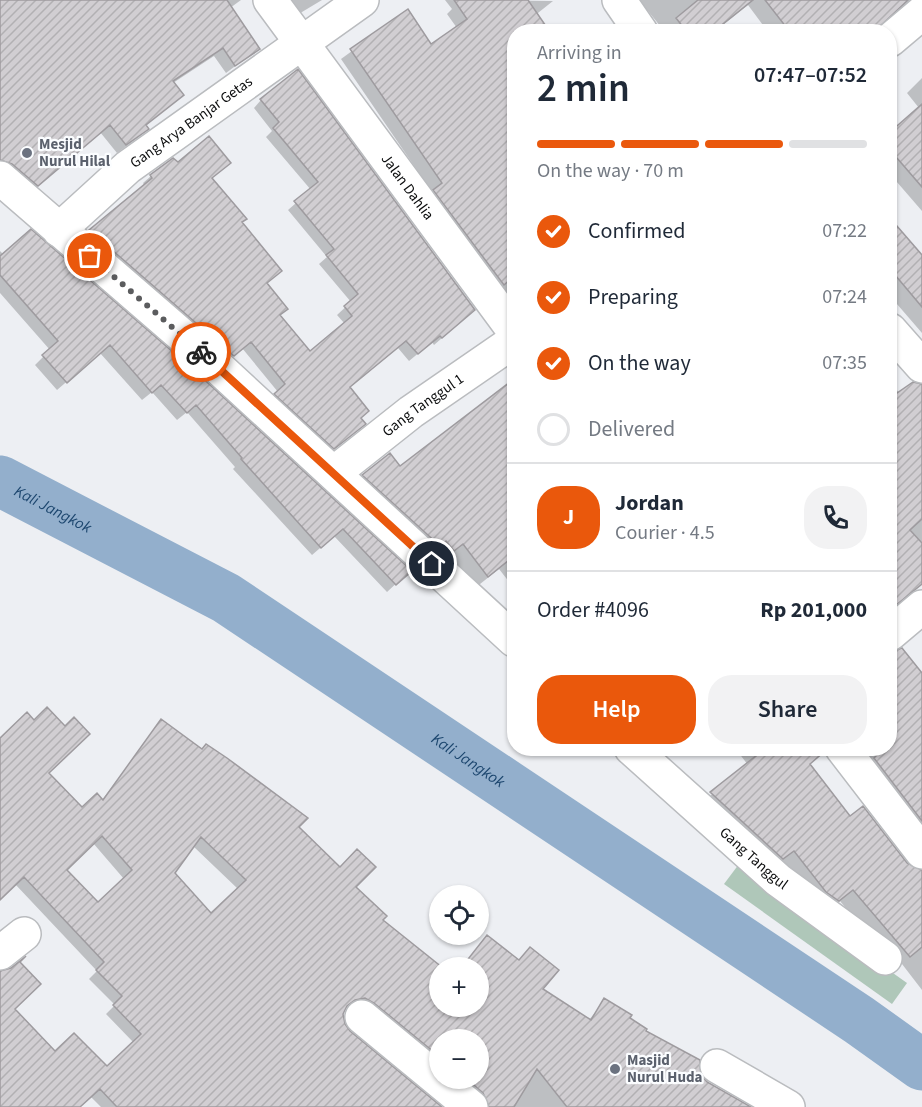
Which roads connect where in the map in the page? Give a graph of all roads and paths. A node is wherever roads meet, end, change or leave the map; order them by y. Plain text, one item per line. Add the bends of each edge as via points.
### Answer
1 (270, 0) edge
2 (362, 0) edge
3 (619, 0) edge
4 (922, 13) edge
5 (636, 24) edge
6 (897, 34) edge
7 (300, 43) junction
8 (0, 178) edge
9 (59, 230) junction
10 (507, 322) edge
11 (897, 338) edge
12 (507, 346) edge
13 (922, 366) edge
14 (334, 473) junction
15 (922, 607) edge
16 (897, 628) edge
17 (507, 634) edge
18 (640, 756) edge
19 (848, 756) edge
20 (922, 852) edge
21 (885, 958) dead end
22 (362, 1017) dead end
23 (717, 1066) dead end
24 (471, 1107) edge
25 (788, 1107) edge

1 - 7 street, Jalan Dahlia
2 - 7 street, Gang Arya Banjar Getas
3 - 5 street
4 - 6 street
7 - 9 street, Gang Arya Banjar Getas via 128,166
7 - 10 street, Jalan Dahlia
8 - 9 street
9 - 14 street
11 - 13 street
12 - 14 street, Gang Tanggul 1 via 411,412
14 - 17 street
15 - 16 street
18 - 21 street, Gang Tanggul via 778,880
19 - 20 street
22 - 24 street
23 - 25 street

